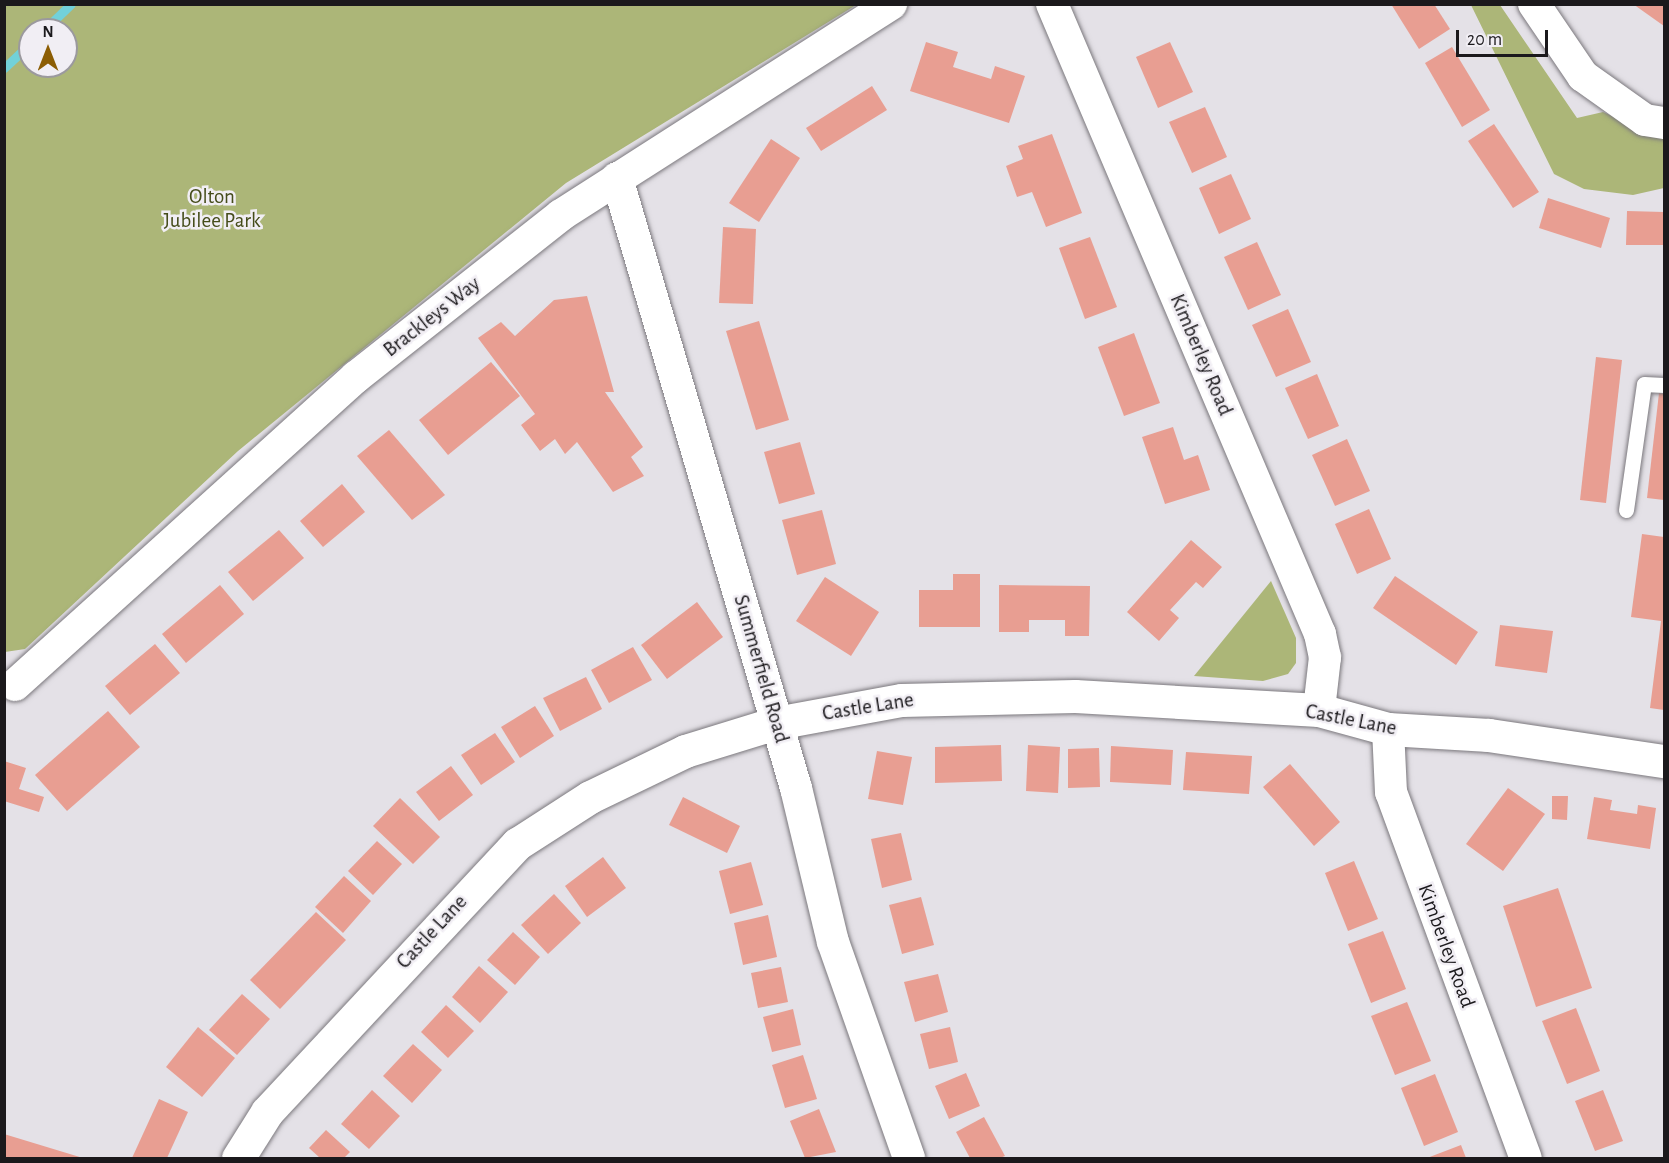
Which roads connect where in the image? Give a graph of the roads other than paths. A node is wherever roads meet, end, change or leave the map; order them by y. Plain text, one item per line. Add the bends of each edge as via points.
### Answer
1 (891, 4) edge
2 (1053, 4) edge
3 (1534, 4) edge
4 (1665, 123) edge
5 (618, 178) junction
6 (1665, 385) edge
7 (1626, 510) dead end
8 (15, 685) dead end
9 (1319, 710) junction
10 (776, 723) junction
11 (1388, 729) junction
12 (1665, 761) edge
13 (238, 1158) edge
14 (909, 1158) edge
15 (1526, 1158) edge

1 - 5 street, Brackleys Way
2 - 9 street, Kimberley Road via 1320,633 1325,657
3 - 4 street via 1583,76 1645,120
5 - 8 street, Brackleys Way via 561,215 356,377
5 - 10 street, Summerfield Road
6 - 7 lane via 1644,384
9 - 10 street, Castle Lane via 998,694 901,700
9 - 11 street, Castle Lane
10 - 13 street, Castle Lane via 685,751 590,797 517,844 267,1112
10 - 14 street, Summerfield Road via 833,942
11 - 12 street, Castle Lane via 1489,735
11 - 15 street, Kimberley Road via 1391,792

